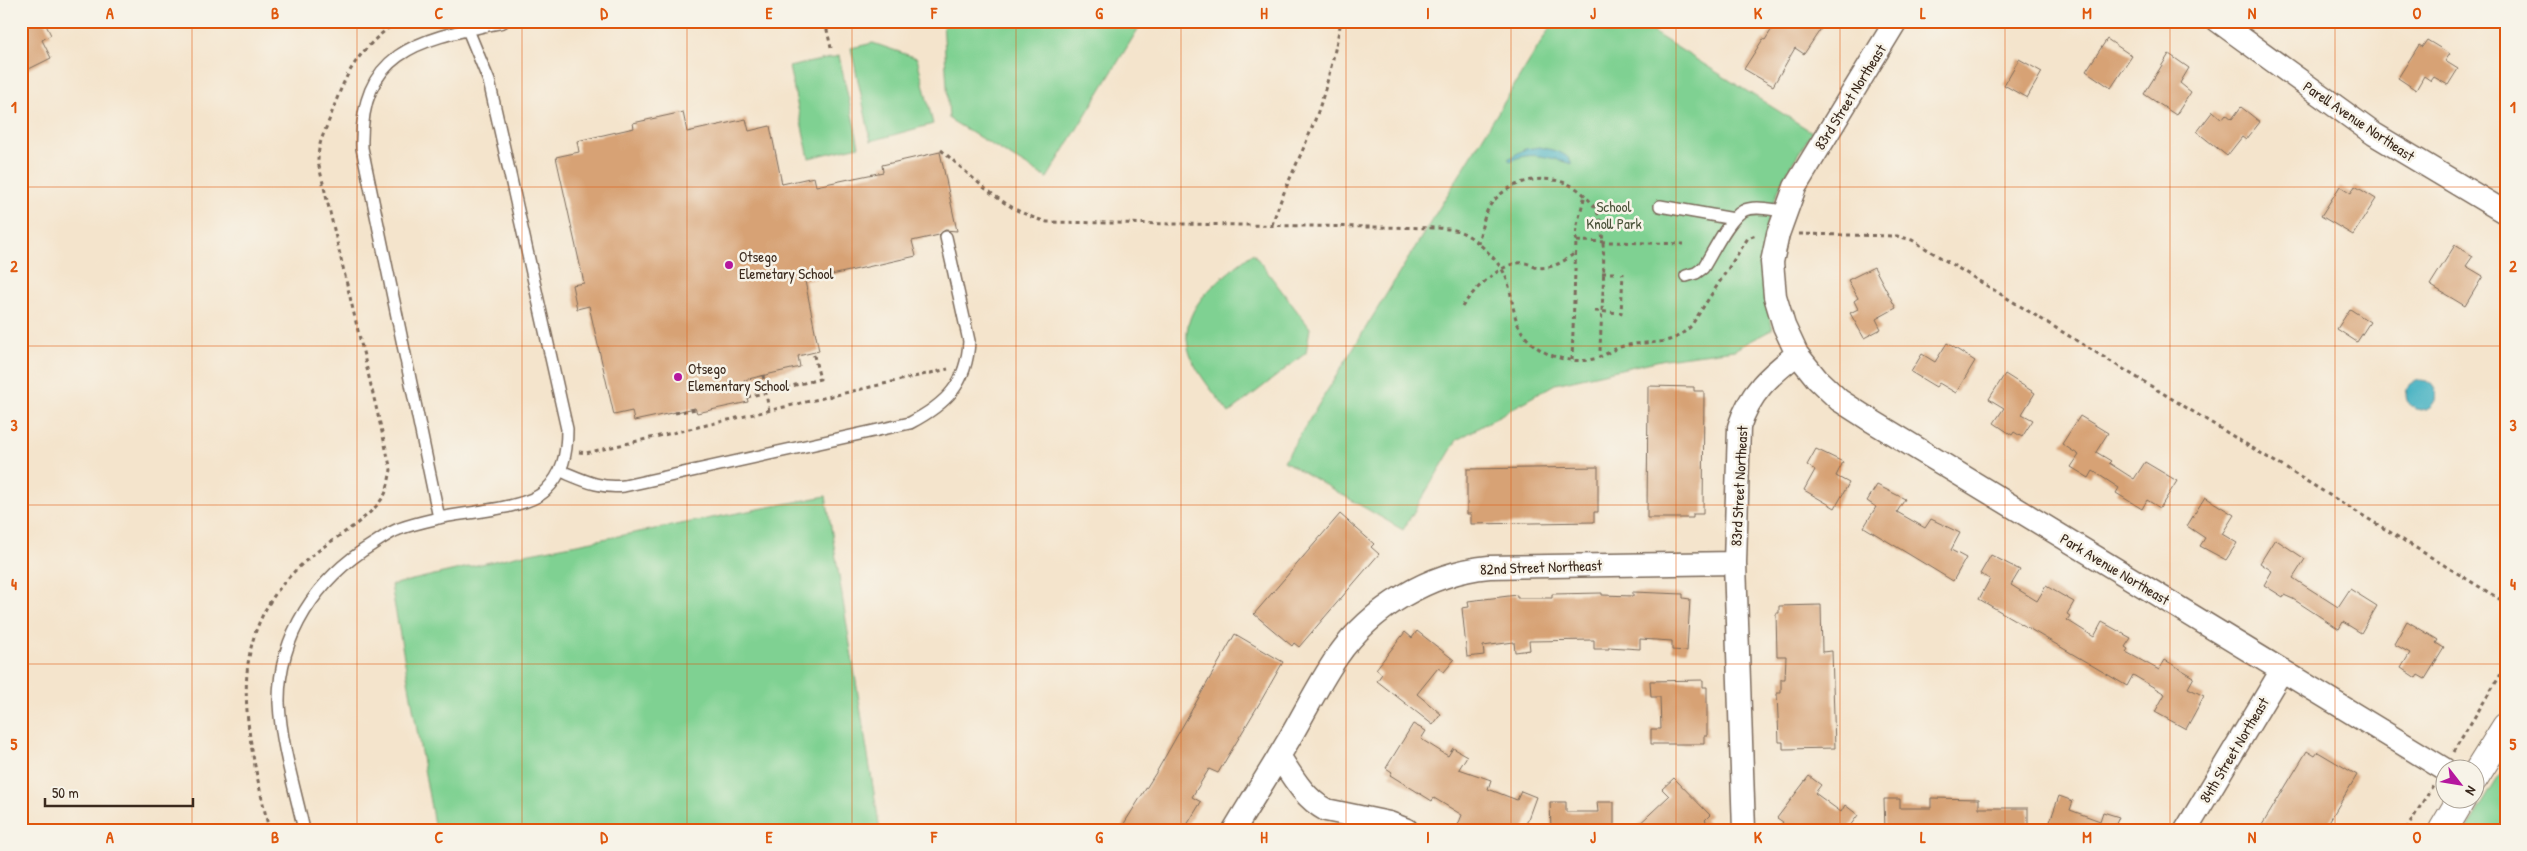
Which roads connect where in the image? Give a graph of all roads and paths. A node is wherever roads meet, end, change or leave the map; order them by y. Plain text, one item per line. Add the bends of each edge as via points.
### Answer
1 (397, 21) edge
2 (825, 21) edge
3 (1341, 21) edge
4 (1896, 21) edge
5 (2218, 21) edge
6 (503, 22) edge
7 (468, 30) junction
8 (831, 48) dead end
9 (941, 150) dead end
10 (1585, 195) junction
11 (1660, 206) dead end
12 (1785, 211) junction
13 (2506, 213) edge
14 (1734, 219) junction
15 (1272, 225) junction
16 (1778, 234) junction
17 (946, 237) dead end
18 (1576, 241) junction
19 (1603, 242) junction
20 (1478, 244) junction
21 (1684, 244) dead end
22 (1576, 253) junction
23 (1502, 270) junction
24 (1602, 273) junction
25 (1617, 273) dead end
26 (1623, 273) dead end
27 (1686, 276) dead end
28 (1462, 307) dead end
29 (1595, 311) dead end
30 (1601, 312) junction
31 (813, 352) dead end
32 (1797, 354) junction
33 (1600, 356) junction
34 (1572, 360) junction
35 (966, 365) junction
36 (763, 375) dead end
37 (766, 393) junction
38 (747, 397) dead end
39 (696, 409) dead end
40 (769, 411) junction
41 (675, 413) dead end
42 (567, 451) junction
43 (561, 471) junction
44 (439, 518) junction
45 (1735, 563) junction
46 (2506, 603) edge
47 (2506, 666) edge
48 (2282, 670) junction
49 (2506, 727) edge
50 (2457, 747) dead end
51 (1279, 756) junction
52 (2484, 762) edge
53 (2434, 771) edge
54 (2434, 785) edge
55 (2456, 808) edge
56 (269, 830) edge
57 (304, 830) edge
58 (1234, 830) edge
59 (1407, 830) edge
60 (1744, 830) edge
61 (2186, 830) edge
62 (2406, 830) edge
63 (2443, 830) edge

1 - 56 path via 356,59 318,144 318,162 391,470 384,495 370,511 312,555 276,592 255,635 248,658 245,710
2 - 8 path
3 - 15 path via 1313,125
4 - 12 street, 83rd Street Northeast via 1795,187
5 - 13 street, Parell Avenue Northeast via 2374,134
6 - 7 lane
7 - 42 lane via 489,81 567,430
7 - 44 lane via 426,40 390,62 377,78 362,122 362,148
9 - 15 path via 1006,205 1048,222
10 - 18 path
10 - 19 path via 1597,210
10 - 20 path via 1572,185 1542,179 1524,181 1509,188 1490,206
11 - 14 lane
12 - 14 lane via 1754,208 1742,211
12 - 16 street, 83rd Street Northeast
14 - 27 lane via 1703,268
15 - 20 path via 1439,228 1462,232
16 - 32 street, 83rd Street Northeast via 1772,262 1775,296
16 - 33 path via 1762,233 1748,238 1691,326 1681,336 1667,343 1625,346
16 - 46 path via 1897,236 1912,240
17 - 35 lane via 968,341
18 - 19 path
18 - 22 path
19 - 21 path
19 - 24 path
20 - 23 path
22 - 23 path via 1548,267 1524,263
22 - 34 path
23 - 28 path via 1478,286
23 - 34 path via 1509,284 1518,324 1525,336 1544,352
24 - 25 path
24 - 30 path
26 - 30 path via 1621,312
29 - 30 path
30 - 33 path
31 - 37 path via 820,379
32 - 45 street, 83rd Street Northeast via 1755,391 1739,426
32 - 48 street, Park Avenue Northeast via 1839,400
33 - 34 path
35 - 40 path
35 - 43 lane via 943,403 910,423 624,486 594,485
36 - 37 path
37 - 38 path
37 - 40 path
39 - 41 path
40 - 42 path via 586,453
42 - 43 lane
43 - 44 lane via 544,492 527,502
44 - 57 lane via 397,530 352,557 332,574 312,597 287,648 280,703 283,735
45 - 51 street, 82nd Street Northeast via 1512,565 1480,568 1415,589 1384,608 1337,657
45 - 60 street, 83rd Street Northeast
47 - 50 path
48 - 53 street, Park Avenue Northeast
48 - 61 street, 84th Street Northeast
49 - 52 street
51 - 58 street, 82nd Street Northeast
51 - 59 street via 1318,806
54 - 62 path
55 - 63 street

